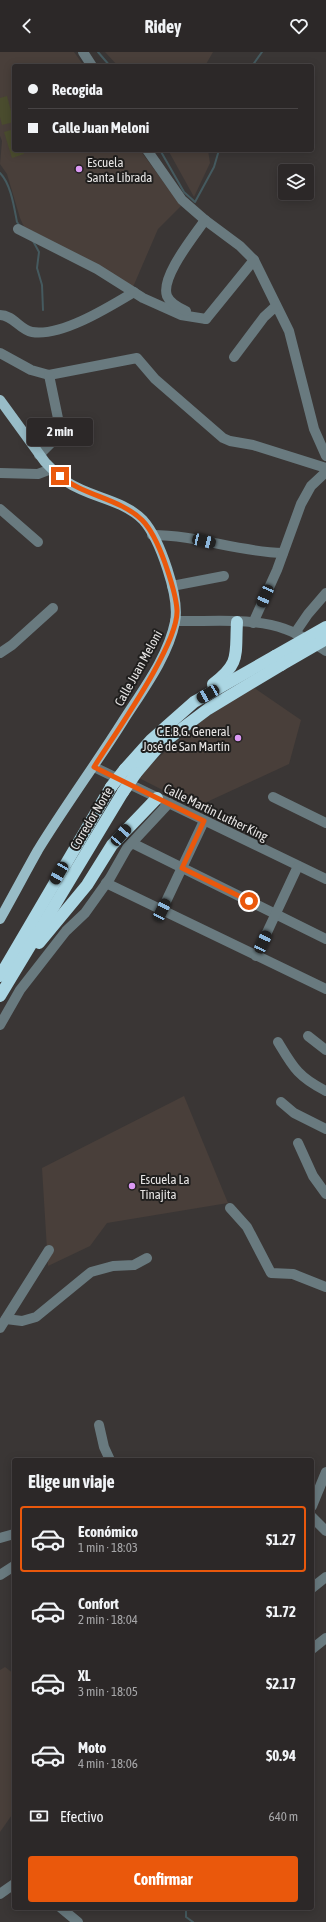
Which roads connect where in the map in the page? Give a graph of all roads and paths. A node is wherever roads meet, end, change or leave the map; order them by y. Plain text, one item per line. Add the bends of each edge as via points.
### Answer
1 (82, 52) edge
2 (91, 64) edge
3 (148, 152) edge
4 (205, 220) junction
5 (23, 232) dead end
6 (254, 260) junction
7 (134, 292) junction
8 (276, 306) junction
9 (0, 315) edge
10 (206, 319) junction
11 (0, 353) edge
12 (234, 357) dead end
13 (49, 375) junction
14 (0, 400) edge
15 (39, 454) junction
16 (326, 456) edge
17 (51, 469) junction
18 (325, 472) edge
19 (0, 473) edge
20 (0, 509) edge
21 (152, 535) junction
22 (38, 542) dead end
23 (283, 553) junction
24 (224, 576) dead end
25 (172, 586) junction
26 (326, 593) edge
27 (53, 608) dead end
28 (175, 621) junction
29 (237, 622) junction
30 (253, 623) junction
31 (326, 627) edge
32 (295, 634) junction
33 (326, 639) edge
34 (326, 651) edge
35 (0, 654) edge
36 (278, 660) junction
37 (194, 702) junction
38 (94, 767) junction
39 (130, 771) junction
40 (273, 797) dead end
41 (157, 798) junction
42 (169, 804) junction
43 (204, 821) junction
44 (326, 823) edge
45 (132, 843) junction
46 (298, 866) junction
47 (182, 868) junction
48 (326, 880) edge
49 (106, 883) junction
50 (162, 910) junction
51 (276, 914) junction
52 (0, 919) edge
53 (326, 939) edge
54 (256, 956) junction
55 (14, 973) junction
56 (0, 976) edge
57 (326, 989) edge
58 (0, 996) edge
59 (0, 1025) edge
60 (308, 1036) dead end
61 (278, 1042) dead end
62 (326, 1050) edge
63 (326, 1091) edge
64 (281, 1102) dead end
65 (326, 1129) edge
66 (298, 1143) dead end
67 (326, 1194) edge
68 (230, 1208) dead end
69 (49, 1250) dead end
70 (147, 1258) dead end
71 (326, 1287) edge
72 (6, 1319) junction
73 (0, 1328) edge
74 (99, 1425) dead end
75 (109, 1458) edge
76 (326, 1472) edge
77 (314, 1501) edge
78 (314, 1519) edge
79 (326, 1531) edge
80 (12, 1535) edge
81 (0, 1538) edge
82 (12, 1567) edge
83 (0, 1576) edge
84 (326, 1577) edge
85 (314, 1586) edge
86 (326, 1638) edge
87 (314, 1647) edge
88 (12, 1885) edge
89 (0, 1894) edge
90 (63, 1910) edge
91 (78, 1922) edge

1 - 2 street
3 - 4 street via 182,200
4 - 6 street
4 - 10 street via 177,262 166,290 169,300 175,305
5 - 7 street via 96,269
6 - 8 street
6 - 10 street
7 - 9 street via 110,307 61,330 44,333 30,332 6,315
7 - 10 street via 181,315
8 - 12 street via 264,317
8 - 16 street via 289,331 314,429
11 - 13 street via 31,370
13 - 15 street via 60,428 56,438
13 - 18 street via 137,358 155,379 223,438
14 - 15 main road, Calle Juan Meloni
15 - 17 main road, Calle Juan Meloni
17 - 19 street via 38,474
17 - 21 main road, Calle Juan Meloni via 68,483 123,506 143,520
18 - 23 street via 311,486
20 - 22 street
21 - 23 street via 177,535 258,553
21 - 25 main road, Calle Juan Meloni
23 - 30 street
24 - 25 street
25 - 28 main road, Calle Juan Meloni via 177,611
26 - 32 street
27 - 35 street
28 - 29 street
28 - 38 main road, Calle Juan Meloni via 159,662
29 - 30 street
29 - 37 highway via 235,658 232,666 227,674
30 - 32 street via 272,625
31 - 36 highway, Corredor Norte, bridge
32 - 34 street
33 - 36 highway, Corredor Norte, bridge
36 - 37 highway, Corredor Norte
36 - 39 highway, Corredor Norte via 208,708
37 - 39 highway, Corredor Norte via 151,740
38 - 41 street, Calle Martin Luther King
38 - 52 main road, Calle Juan Meloni via 39,849
39 - 55 highway, Corredor Norte, bridge via 123,792
39 - 56 highway, Corredor Norte, bridge via 111,787
40 - 44 street
41 - 42 street, Calle Martin Luther King
41 - 55 highway via 112,846 87,885
42 - 43 street, Calle Martin Luther King
42 - 45 street
43 - 46 street, Calle Martin Luther King
43 - 47 street
45 - 47 street
45 - 49 street via 123,853
46 - 48 street, Calle Martin Luther King
46 - 51 street
47 - 50 street
47 - 51 street
49 - 50 street
49 - 59 street via 85,913 66,931 20,990
50 - 54 street
51 - 53 street
51 - 54 street
54 - 57 street
55 - 58 highway, Corredor Norte
60 - 62 street
61 - 63 street via 294,1069
64 - 65 street via 294,1113
66 - 67 street via 312,1176
68 - 71 street via 247,1227 271,1273 293,1274
69 - 72 street
70 - 72 street via 134,1265 113,1266 91,1272 36,1317 22,1321
72 - 73 street
74 - 75 street
76 - 77 street
78 - 79 street
80 - 81 street
82 - 83 street
84 - 85 street
86 - 87 street
88 - 89 street
90 - 91 street

